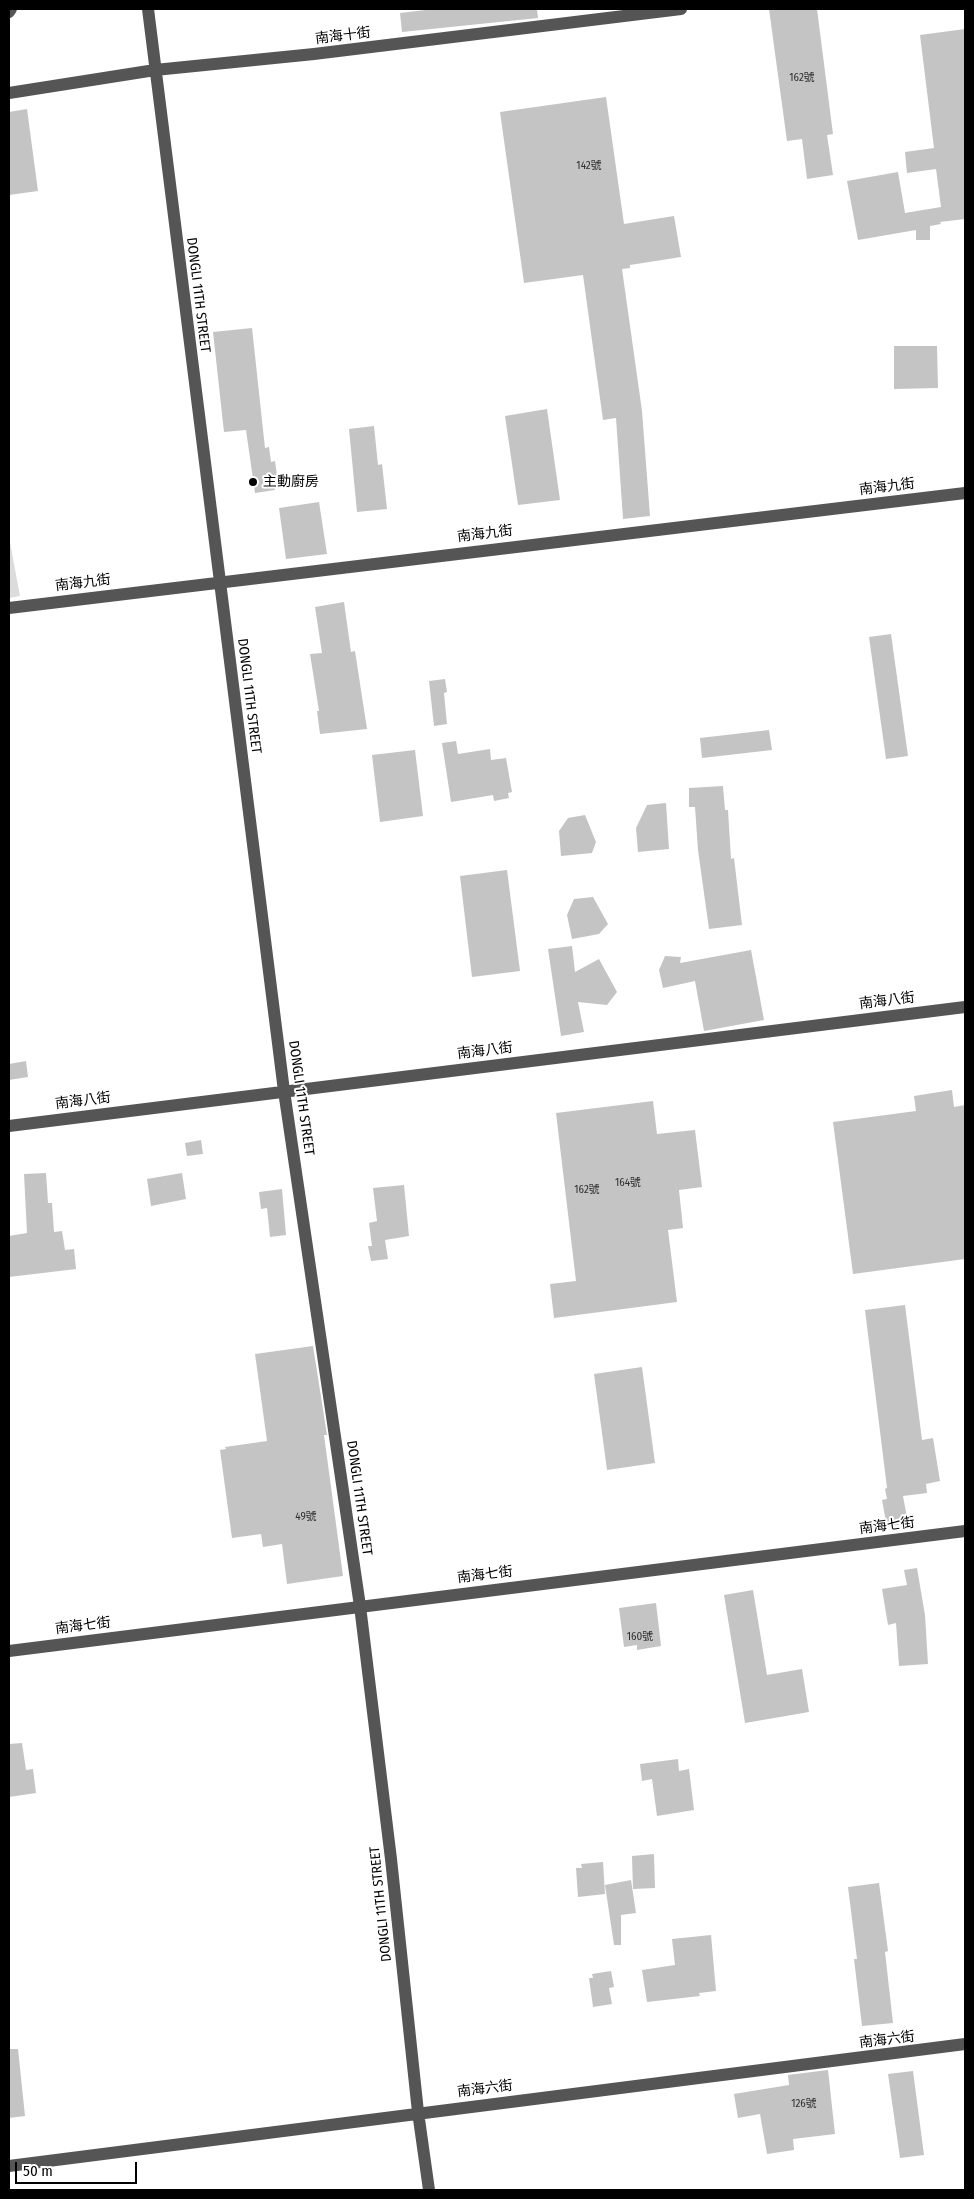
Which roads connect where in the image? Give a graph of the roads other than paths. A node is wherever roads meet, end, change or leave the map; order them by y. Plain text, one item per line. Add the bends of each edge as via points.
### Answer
1 (11, 9) edge
2 (148, 9) edge
3 (681, 9) edge
4 (648, 11) edge
5 (9, 12) edge
6 (155, 70) junction
7 (9, 93) edge
8 (965, 492) edge
9 (220, 581) junction
10 (9, 608) edge
11 (965, 1007) edge
12 (284, 1091) junction
13 (9, 1126) edge
14 (965, 1531) edge
15 (360, 1606) junction
16 (9, 1651) edge
17 (965, 2044) edge
18 (418, 2112) junction
19 (9, 2166) edge
20 (429, 2190) edge

1 - 5 street
2 - 6 street, DONGLI 11TH STREET
3 - 4 street, 南海十街
4 - 6 street, 南海十街 via 314,54
6 - 7 street, 南海十街
6 - 9 street, DONGLI 11TH STREET
8 - 9 street, 南海九街
9 - 10 street, 南海九街
9 - 12 street, DONGLI 11TH STREET
11 - 12 street, 南海八街
12 - 13 street, 南海八街
12 - 15 street, DONGLI 11TH STREET
14 - 15 street, 南海七街
15 - 16 street, 南海七街
15 - 18 street, DONGLI 11TH STREET
17 - 18 street, 南海六街
18 - 19 street, 南海六街
18 - 20 street, DONGLI 11TH STREET

